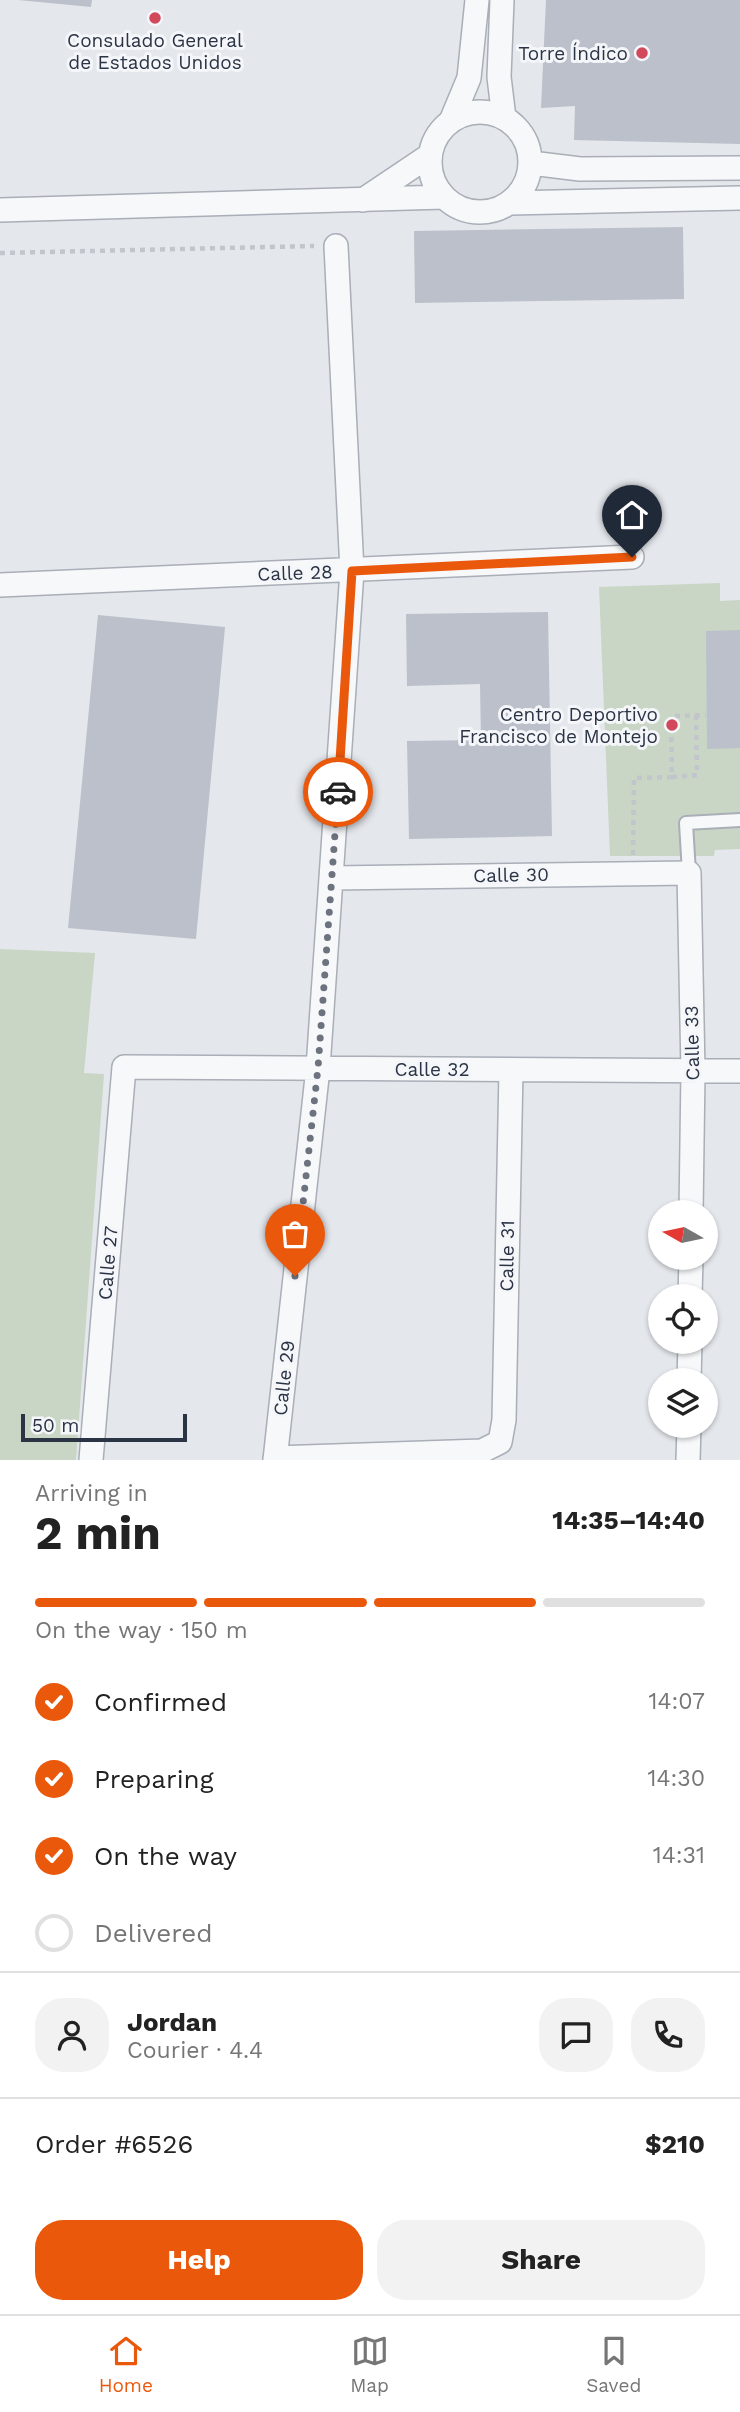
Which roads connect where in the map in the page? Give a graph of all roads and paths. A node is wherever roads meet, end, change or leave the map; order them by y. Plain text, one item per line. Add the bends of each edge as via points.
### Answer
1 (477, 0) edge
2 (502, 0) edge
3 (505, 118) junction
4 (451, 121) junction
5 (430, 155) junction
6 (531, 163) junction
7 (740, 168) edge
8 (444, 197) junction
9 (740, 198) edge
10 (363, 200) junction
11 (510, 203) junction
12 (0, 210) edge
13 (336, 246) joint
14 (0, 253) edge
15 (632, 557) dead end
16 (352, 571) junction
17 (0, 585) edge
18 (696, 715) junction
19 (706, 715) dead end
20 (672, 777) junction
21 (740, 820) edge
22 (633, 873) junction
23 (688, 873) junction
24 (333, 878) junction
25 (124, 1067) joint
26 (318, 1068) junction
27 (511, 1070) junction
28 (693, 1071) junction
29 (740, 1071) edge
30 (691, 1200) edge
31 (689, 1438) edge
32 (275, 1459) edge
33 (91, 1460) edge
34 (688, 1460) edge

1 - 4 street via 469,78
2 - 3 street via 499,76
3 - 4 street via 477,111
3 - 6 street via 524,137
4 - 5 street via 441,130
5 - 8 street via 435,184
5 - 10 street
6 - 7 street via 580,169
6 - 11 street via 521,192
8 - 10 street
8 - 11 street via 476,212
9 - 11 street
10 - 12 street
13 - 14 path
13 - 16 street, Calle 29
15 - 16 street, Calle 28
16 - 17 street, Calle 28
16 - 24 street, Calle 29
18 - 19 path
18 - 20 path via 697,775
18 - 20 path via 671,716
20 - 22 path via 634,778
21 - 23 lane via 686,822
22 - 23 street, Calle 30
22 - 24 street, Calle 30
23 - 28 street, Calle 33
24 - 26 street, Calle 29
25 - 26 street, Calle 32
25 - 33 street, Calle 27
26 - 27 street, Calle 32
26 - 32 street, Calle 29
27 - 28 street, Calle 32
27 - 32 street, Calle 31 via 500,1442 482,1451
28 - 29 street, Calle 32
28 - 30 street, Calle 33
31 - 34 street

